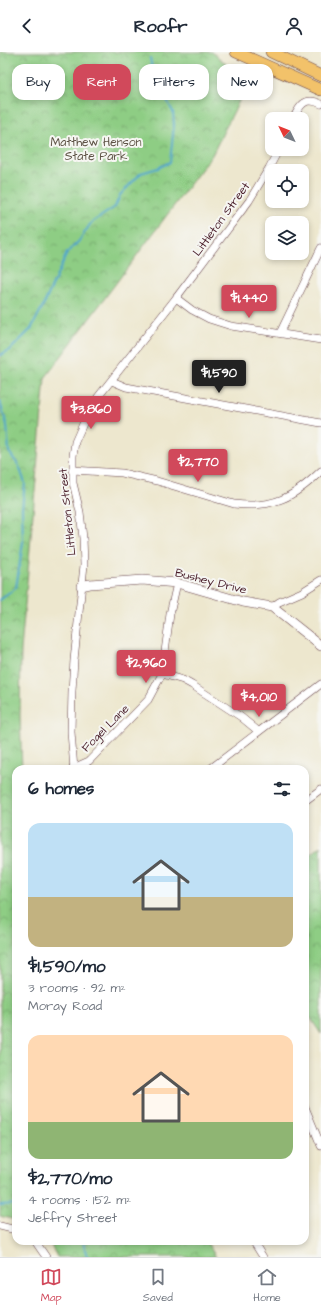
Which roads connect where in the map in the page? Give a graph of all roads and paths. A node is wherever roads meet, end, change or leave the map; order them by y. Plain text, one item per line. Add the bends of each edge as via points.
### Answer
1 (236, 52) edge
2 (271, 52) edge
3 (321, 76) edge
4 (321, 90) edge
5 (321, 104) edge
6 (296, 112) edge
7 (275, 156) edge
8 (321, 248) edge
9 (176, 298) junction
10 (280, 333) junction
11 (321, 340) edge
12 (112, 381) junction
13 (321, 423) edge
14 (72, 470) junction
15 (321, 471) edge
16 (321, 580) edge
17 (177, 583) junction
18 (81, 586) junction
19 (272, 607) junction
20 (321, 646) edge
21 (162, 674) junction
22 (321, 684) edge
23 (258, 731) junction
24 (73, 765) edge
25 (80, 765) edge
26 (215, 765) edge
27 (321, 789) edge
28 (309, 798) edge
29 (309, 1117) edge
30 (321, 1146) edge
31 (0, 1226) edge
32 (12, 1229) edge
33 (38, 1245) edge
34 (256, 1245) edge
35 (46, 1257) edge
36 (263, 1257) edge

1 - 4 main road
2 - 3 main road
5 - 6 street via 314,101 304,103
7 - 9 street, Littleton Street via 249,201
8 - 10 street
9 - 10 street via 209,319 231,326
9 - 12 street, Littleton Street
10 - 11 street
12 - 13 street via 126,387
12 - 14 street, Littleton Street via 86,417 75,442
14 - 15 street via 122,473 246,506 271,503 294,494
14 - 18 street, Littleton Street via 83,538 84,565
16 - 19 street
17 - 18 street, Bushey Drive via 142,580
17 - 19 street, Bushey Drive via 243,602
17 - 21 street, Fogel Lane
18 - 24 street, Littleton Street via 72,691
19 - 20 street, Bushey Drive
21 - 23 street via 192,685
21 - 25 street, Fogel Lane via 148,700 130,720 89,761
22 - 23 street
23 - 26 street
27 - 28 street
29 - 30 street
31 - 32 street
33 - 35 street
34 - 36 street

